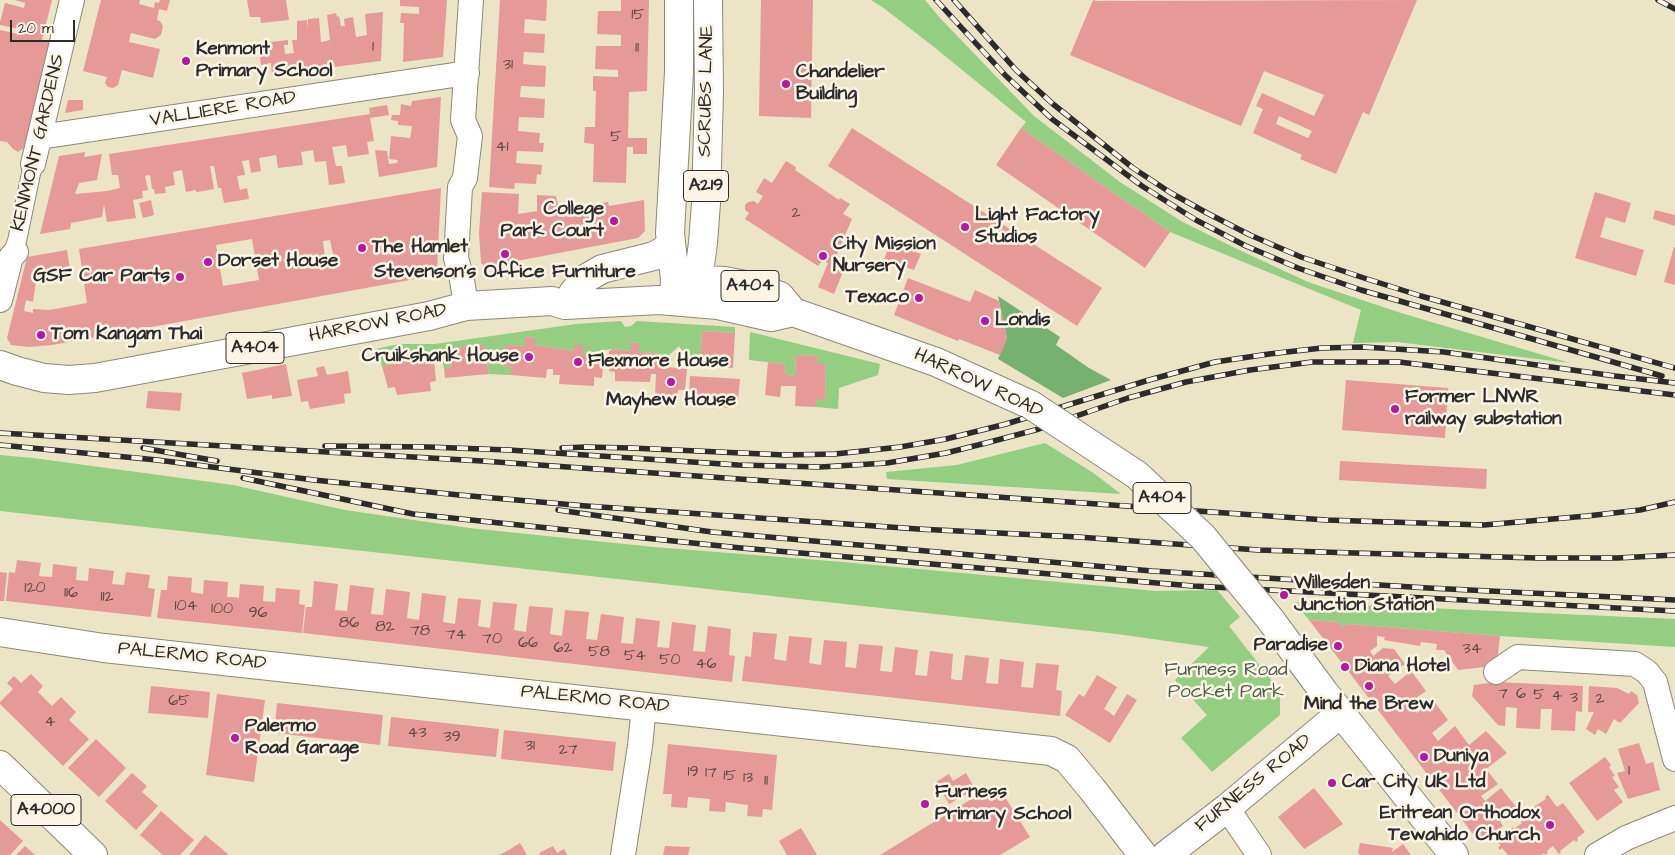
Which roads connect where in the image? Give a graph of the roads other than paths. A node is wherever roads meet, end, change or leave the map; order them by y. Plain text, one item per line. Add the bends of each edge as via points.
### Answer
1 (72, 0) edge
2 (471, 0) edge
3 (680, 0) edge
4 (708, 0) edge
5 (466, 73) junction
6 (40, 137) junction
7 (33, 164) joint
8 (671, 244) junction
9 (13, 254) joint
10 (686, 290) junction
11 (562, 297) junction
12 (0, 300) edge
13 (466, 306) junction
14 (0, 365) edge
15 (2, 632) edge
16 (1496, 672) dead end
17 (644, 706) junction
18 (1341, 713) junction
19 (1675, 759) edge
20 (0, 765) edge
21 (1228, 808) junction
22 (1675, 818) edge
23 (89, 854) edge
24 (623, 855) edge
25 (1142, 855) edge
26 (1166, 855) edge
27 (1258, 855) edge
28 (1454, 855) edge
29 (1597, 855) edge

1 - 6 street, KENMONT GARDENS
2 - 5 street
3 - 8 main road, SCRUBS LANE / A219
4 - 10 main road, SCRUBS LANE / A219 via 706,203
5 - 6 street, VALLIERE ROAD
5 - 13 street via 463,120 470,136 465,178 460,187 456,258
6 - 7 street, KENMONT GARDENS
7 - 9 street, KENMONT GARDENS
8 - 10 main road, SCRUBS LANE / A219
8 - 11 main road via 654,256 602,269
9 - 12 street, KENMONT GARDENS
10 - 11 main road, HARROW ROAD / A404 via 659,300 565,305
10 - 18 main road, HARROW ROAD / A404, bridge via 724,280 751,286 780,296 793,312 936,362 1031,405 1137,475 1203,537
11 - 13 main road, HARROW ROAD / A404
13 - 14 main road, HARROW ROAD / A404 via 429,316 95,378 44,378
15 - 17 main road, PALERMO ROAD via 113,649
16 - 19 street via 1518,657 1635,664 1655,682
17 - 24 street
17 - 25 main road, PALERMO ROAD via 1051,751 1067,759
18 - 21 main road, FURNESS ROAD
18 - 28 main road, A404
20 - 23 main road, A4000
21 - 26 main road, FURNESS ROAD
21 - 27 street
22 - 29 street via 1626,838

